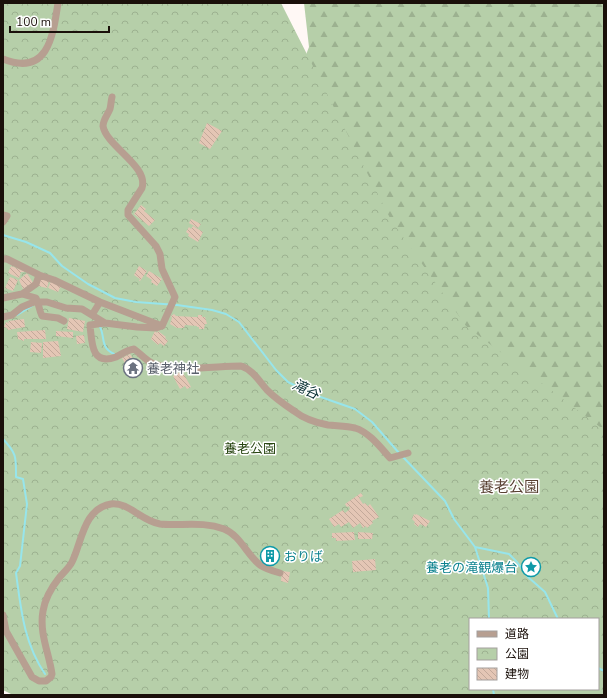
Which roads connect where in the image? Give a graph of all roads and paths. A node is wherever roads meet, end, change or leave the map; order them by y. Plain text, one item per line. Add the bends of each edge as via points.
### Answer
1 (58, 3) edge
2 (3, 59) edge
3 (112, 97) dead end
4 (3, 215) edge
5 (3, 222) edge
6 (3, 259) edge
7 (39, 275) junction
8 (34, 286) junction
9 (22, 294) junction
10 (3, 298) edge
11 (100, 302) junction
12 (38, 303) junction
13 (92, 315) junction
14 (3, 317) edge
15 (64, 321) dead end
16 (105, 323) junction
17 (162, 326) junction
18 (408, 452) dead end
19 (280, 573) dead end
20 (3, 615) edge

1 - 2 street via 54,32 46,50 36,61 25,64
3 - 17 street via 104,128 110,139 138,170 143,184 128,210 128,215 156,246 162,269 175,297
4 - 5 street via 7,216
6 - 7 street
7 - 8 street
7 - 11 street
8 - 9 street
8 - 12 street
9 - 10 street
9 - 12 street
11 - 13 street
11 - 17 street
12 - 13 street via 47,302 66,308 82,309
12 - 14 street via 34,302 12,315
12 - 15 street via 42,316
13 - 16 street
16 - 17 street via 156,328
16 - 18 street via 90,325 93,348 102,359 110,359 134,350 155,364 168,366 241,366 252,372 268,391 295,412 326,424 356,428 373,440 390,458
19 - 20 street via 260,564 224,529 197,524 153,522 121,504 109,504 91,517 84,527 72,562 48,595 43,610 42,627 52,674 46,681 35,679 28,670 6,631

